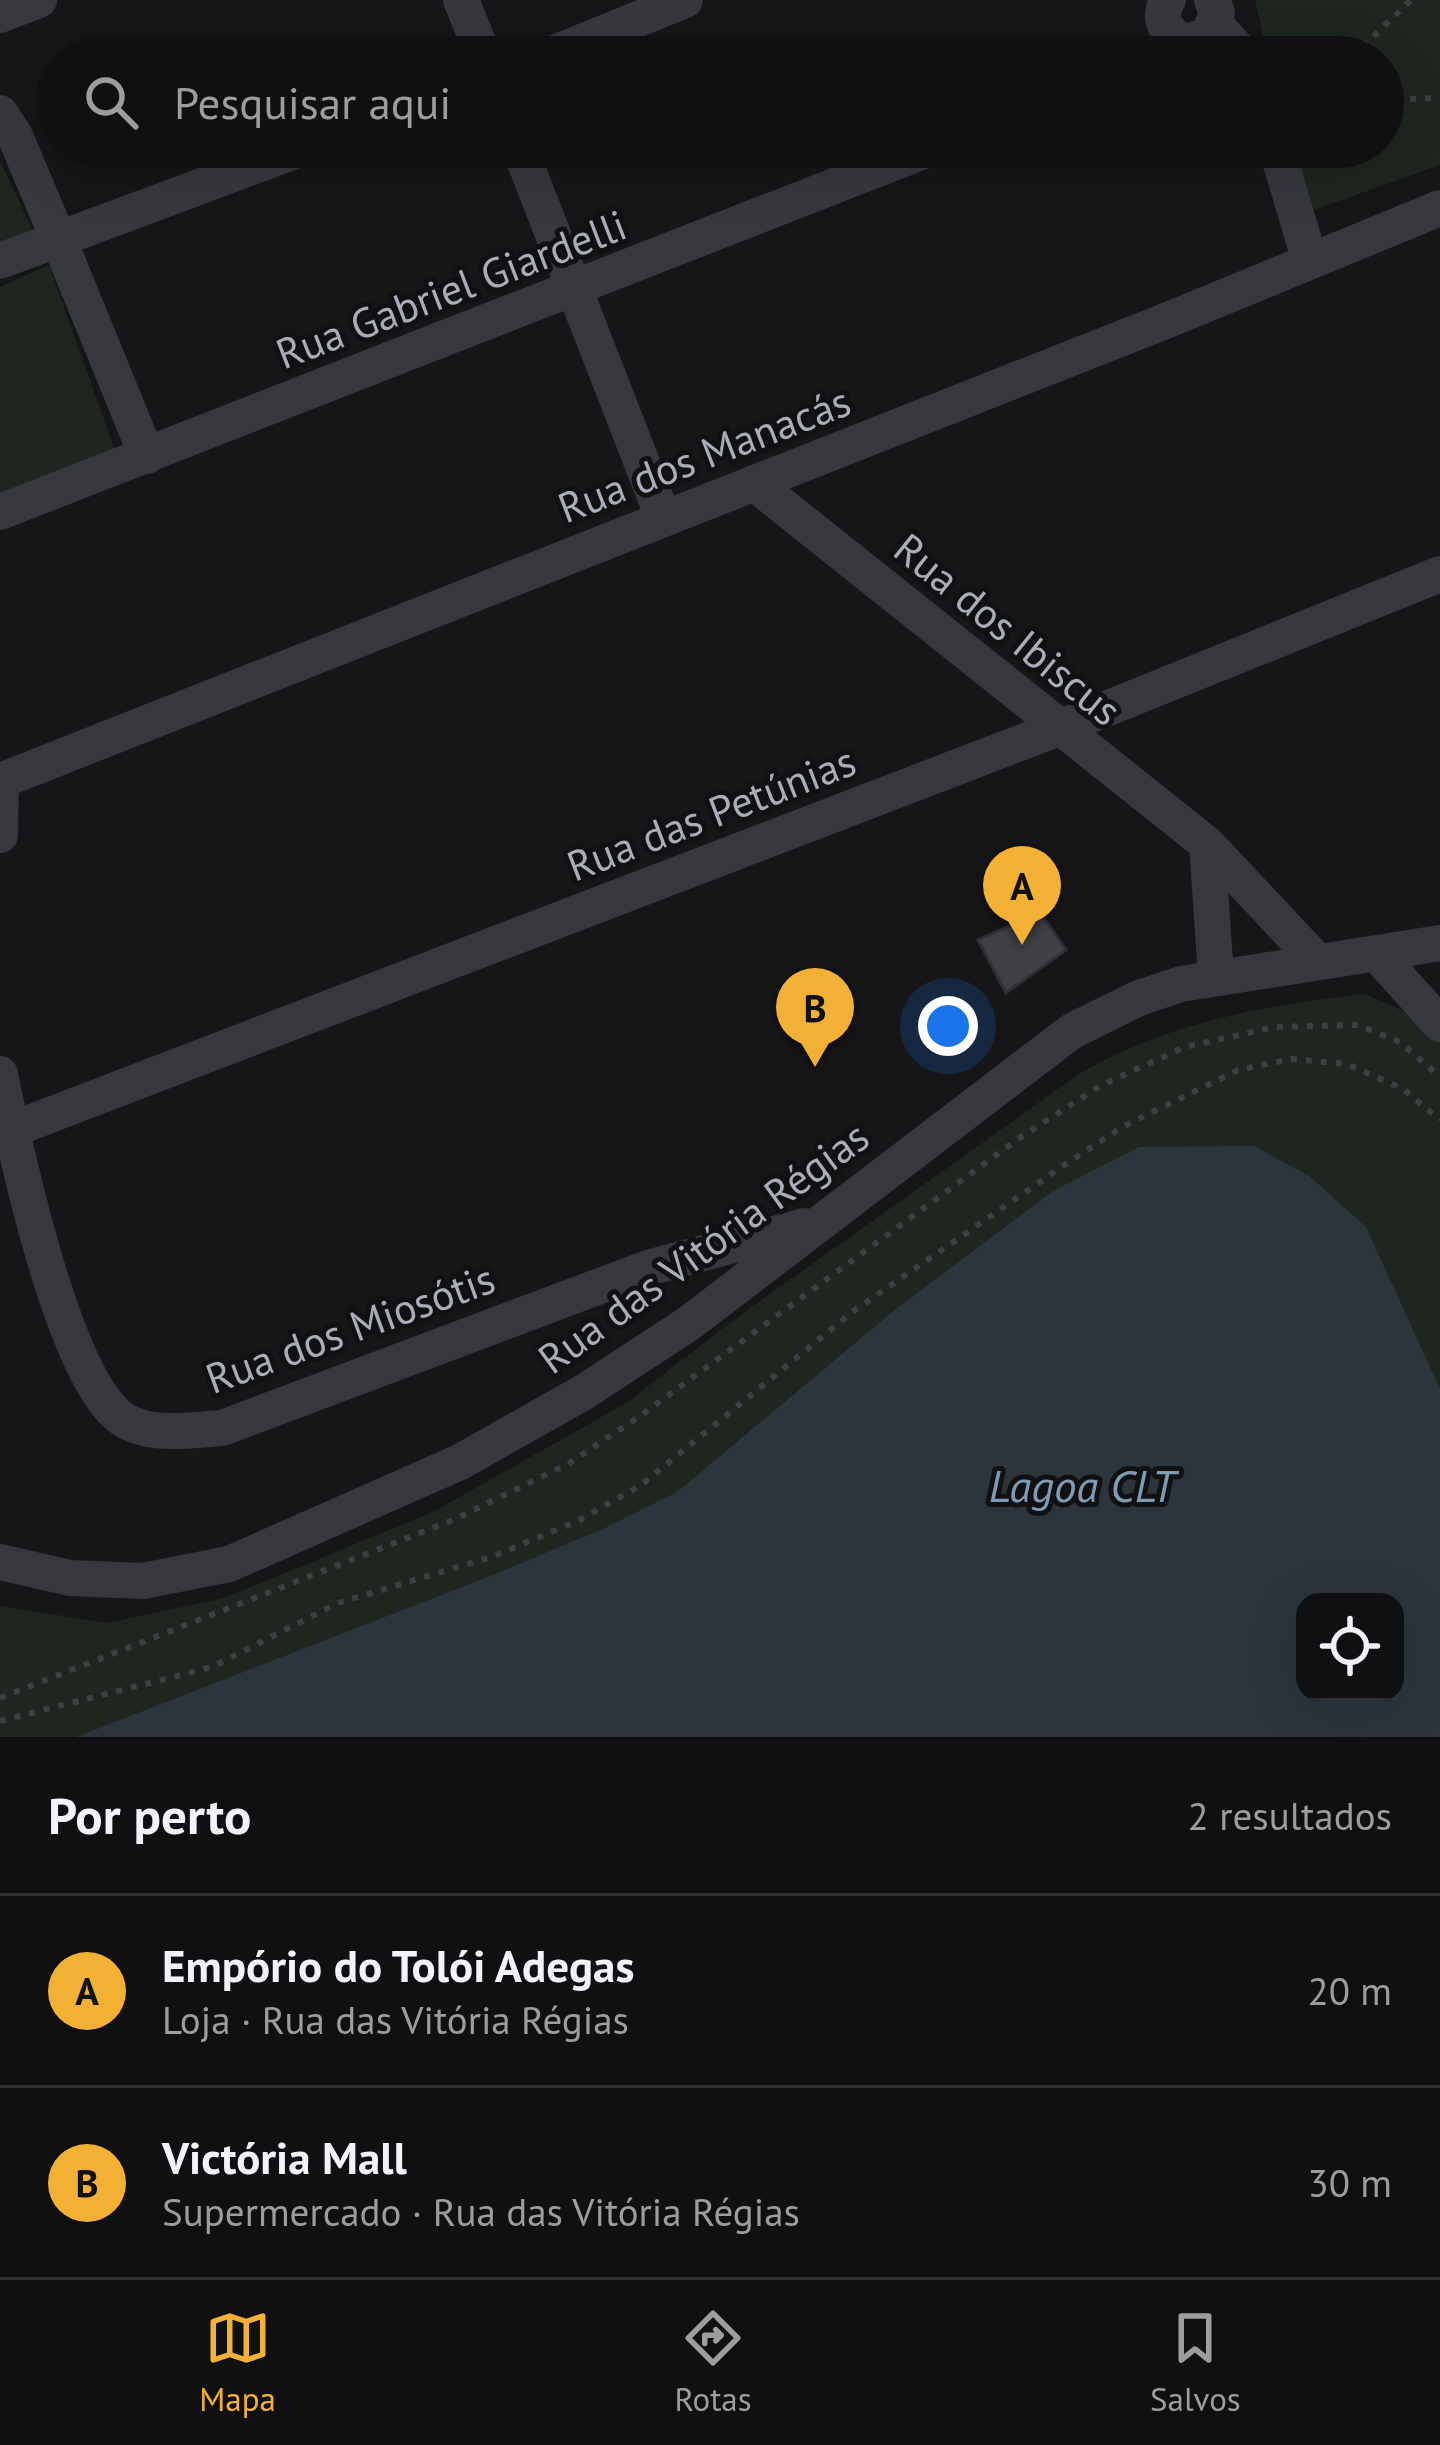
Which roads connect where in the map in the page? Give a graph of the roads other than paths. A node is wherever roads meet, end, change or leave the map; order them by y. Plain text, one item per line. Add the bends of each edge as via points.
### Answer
1 (39, 0) edge
2 (461, 0) edge
3 (685, 0) edge
4 (1166, 11) edge
5 (0, 14) edge
6 (476, 36) edge
7 (597, 36) edge
8 (1193, 36) edge
9 (0, 112) edge
10 (249, 168) edge
11 (527, 168) edge
12 (881, 168) edge
13 (1282, 168) edge
14 (1440, 208) edge
15 (58, 238) junction
16 (0, 261) edge
17 (1310, 261) junction
18 (574, 290) junction
19 (147, 456) junction
20 (754, 483) junction
21 (0, 512) edge
22 (663, 517) junction
23 (1440, 574) edge
24 (1059, 728) junction
25 (1, 781) edge
26 (0, 835) edge
27 (1208, 844) junction
28 (1440, 943) edge
29 (1376, 953) junction
30 (1317, 961) junction
31 (1216, 976) junction
32 (1440, 1024) edge
33 (0, 1074) edge
34 (11, 1130) junction
35 (823, 1221) junction
36 (0, 1562) edge

1 - 5 street
2 - 6 street
3 - 7 street
4 - 8 street
9 - 15 street
10 - 15 street
11 - 18 street
12 - 18 street, Rua Gabriel Giardelli
13 - 17 street
14 - 17 street, Rua dos Manacás
15 - 16 street
15 - 19 street
17 - 20 street, Rua dos Manacás
18 - 19 street, Rua Gabriel Giardelli
18 - 22 street
19 - 21 street, Rua Gabriel Giardelli
20 - 22 street, Rua dos Manacás
20 - 24 street, Rua dos Ibiscus
22 - 25 street, Rua dos Manacás
23 - 24 street, Rua das Petúnias
24 - 27 street, Rua dos Ibiscus
24 - 34 street, Rua das Petúnias
25 - 26 street
27 - 30 street, Rua dos Ibiscus
27 - 31 street
28 - 29 street, Rua das Vitória Régias
29 - 30 street, Rua das Vitória Régias
29 - 32 street
30 - 31 street, Rua das Vitória Régias
31 - 35 street, Rua das Vitória Régias via 1139,998 1072,1031
33 - 34 street, Rua dos Miosótis
34 - 35 street, Rua dos Miosótis via 50,1277 87,1370 116,1414 146,1429 222,1428 648,1268
35 - 36 street, Rua das Vitória Régias via 584,1392 460,1462 229,1564 143,1581 70,1578

